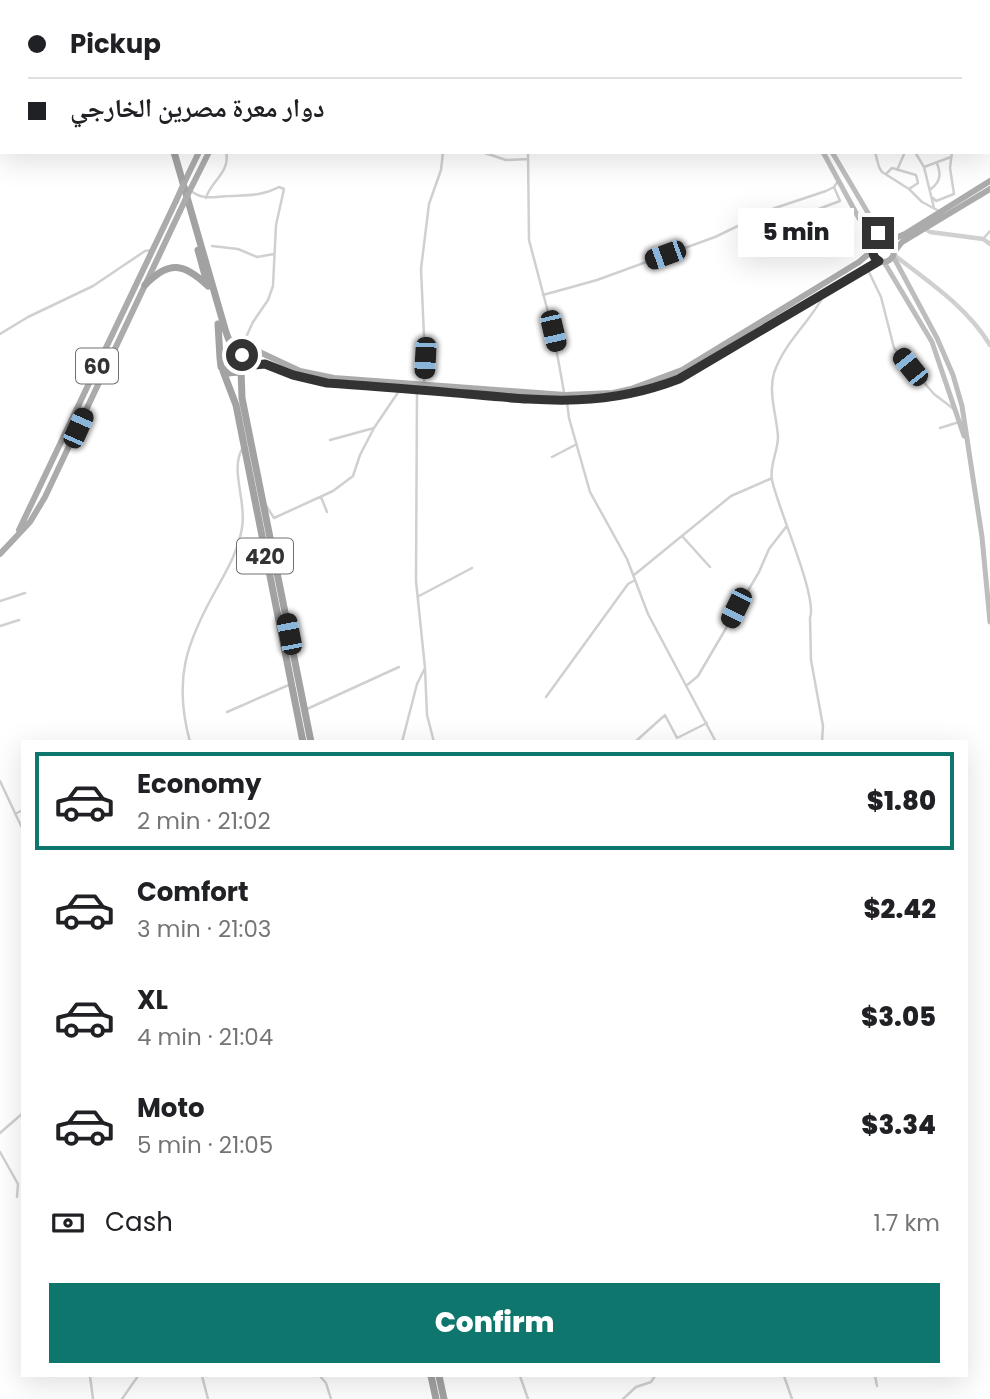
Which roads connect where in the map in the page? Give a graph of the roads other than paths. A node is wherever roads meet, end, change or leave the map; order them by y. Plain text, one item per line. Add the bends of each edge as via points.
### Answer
1 (172, 154) edge
2 (172, 154) edge
3 (199, 154) edge
4 (208, 154) edge
5 (226, 154) edge
6 (443, 154) edge
7 (488, 154) edge
8 (528, 154) edge
9 (824, 154) edge
10 (833, 154) edge
11 (875, 154) edge
12 (904, 154) edge
13 (916, 154) edge
14 (952, 155) edge
15 (528, 159) junction
16 (937, 163) junction
17 (924, 167) junction
18 (898, 169) junction
19 (886, 174) junction
20 (838, 180) junction
21 (990, 181) edge
22 (936, 184) junction
23 (834, 187) junction
24 (990, 188) edge
25 (909, 189) junction
26 (931, 189) junction
27 (941, 189) dead end
28 (189, 192) junction
29 (206, 198) junction
30 (933, 198) junction
31 (816, 210) dead end
32 (937, 210) junction
33 (923, 226) junction
34 (990, 231) edge
35 (983, 239) junction
36 (886, 241) junction
37 (990, 244) edge
38 (212, 246) dead end
39 (873, 248) junction
40 (152, 250) junction
41 (274, 254) junction
42 (893, 254) junction
43 (881, 261) junction
44 (866, 267) junction
45 (141, 284) junction
46 (208, 286) junction
47 (826, 290) junction
48 (543, 295) junction
49 (0, 334) edge
50 (990, 345) edge
51 (238, 349) junction
52 (220, 358) junction
53 (242, 368) junction
54 (223, 371) junction
55 (376, 384) junction
56 (424, 384) junction
57 (401, 388) junction
58 (418, 390) junction
59 (566, 399) junction
60 (955, 410) junction
61 (959, 422) junction
62 (374, 428) junction
63 (940, 428) dead end
64 (330, 440) dead end
65 (577, 444) junction
66 (244, 446) junction
67 (968, 450) junction
68 (552, 457) dead end
69 (772, 478) junction
70 (321, 497) junction
71 (262, 502) junction
72 (327, 512) dead end
73 (787, 526) junction
74 (682, 536) junction
75 (0, 554) edge
76 (710, 567) dead end
77 (472, 568) dead end
78 (634, 575) junction
79 (635, 580) junction
80 (25, 593) dead end
81 (418, 597) junction
82 (0, 601) edge
83 (19, 620) dead end
84 (990, 622) edge
85 (0, 626) edge
86 (399, 667) dead end
87 (425, 668) junction
88 (291, 684) junction
89 (686, 685) junction
90 (546, 697) dead end
91 (304, 710) junction
92 (228, 712) dead end
93 (707, 723) junction
94 (190, 740) edge
95 (301, 740) edge
96 (311, 740) edge
97 (403, 740) edge
98 (433, 740) edge
99 (637, 740) edge
100 (715, 740) edge
101 (822, 740) edge
102 (0, 781) edge
103 (21, 811) edge
104 (15, 814) junction
105 (21, 826) edge
106 (21, 1115) edge
107 (0, 1133) edge
108 (0, 1152) edge
109 (17, 1197) dead end
110 (90, 1377) edge
111 (137, 1377) edge
112 (202, 1377) edge
113 (321, 1377) edge
114 (431, 1377) edge
115 (439, 1377) edge
116 (520, 1377) edge
117 (654, 1377) edge
118 (784, 1377) edge
119 (875, 1377) edge
120 (877, 1386) dead end
121 (93, 1399) edge
122 (122, 1399) edge
123 (208, 1399) edge
124 (331, 1399) edge
125 (436, 1399) edge
126 (444, 1399) edge
127 (528, 1399) edge
128 (623, 1399) edge
129 (792, 1399) edge

1 - 51 highway via 225,329
2 - 46 highway
3 - 40 main road, 60, bridge
4 - 28 main road
5 - 29 street via 222,175
6 - 56 street via 429,204 421,269
7 - 15 street via 506,160
8 - 15 street
9 - 20 main road
10 - 36 main road
11 - 19 street via 878,167
12 - 18 street
13 - 17 street
14 - 16 street
14 - 30 street via 954,194 936,201
15 - 48 street via 529,240
16 - 17 street
16 - 22 street
17 - 26 street
18 - 19 street via 890,168
18 - 25 street via 916,175 918,183
19 - 25 street
20 - 23 street
20 - 39 main road
21 - 32 main road
22 - 26 street
22 - 27 street
23 - 31 street via 840,201
23 - 48 street via 715,237
24 - 33 main road
25 - 32 street
26 - 30 street
28 - 29 street
28 - 45 main road, 60, bridge
29 - 41 street via 255,196 283,187
30 - 32 street
32 - 33 main road
33 - 35 street via 930,232
33 - 36 main road
33 - 42 main road
34 - 35 street
35 - 37 street
36 - 39 main road
36 - 42 main road via 893,246
38 - 41 street via 257,257
39 - 43 main road
39 - 59 main road via 859,262 682,370 631,389
40 - 45 main road, 60
40 - 49 street
41 - 51 street via 272,291
42 - 43 main road
42 - 50 street via 956,304
42 - 67 main road via 953,375
43 - 44 main road
43 - 60 main road via 932,342
44 - 47 main road
44 - 60 street via 881,297 894,348 934,394
45 - 46 highway via 176,267 189,270
45 - 75 main road, 60 via 45,497 30,522
46 - 52 highway via 220,330
47 - 59 main road via 679,379 623,396
47 - 69 street via 784,350 773,376 778,441
48 - 59 street
51 - 52 highway via 226,351
51 - 53 highway
51 - 55 main road via 253,349 300,371
52 - 54 highway
53 - 54 highway via 232,374
53 - 55 main road via 265,364 314,381
53 - 71 highway, 420 via 242,398
54 - 66 highway, 420
55 - 56 main road
55 - 57 main road
56 - 59 main road
57 - 58 main road
57 - 62 street
58 - 59 main road
58 - 81 street
59 - 65 street
60 - 61 main road
61 - 63 street
61 - 67 main road
62 - 64 street
62 - 70 street via 354,476
65 - 68 street
65 - 78 street via 590,492
66 - 88 highway, 420
66 - 94 street via 237,469 243,508 238,548 189,643 183,675 181,701
67 - 84 main road
69 - 73 street
69 - 74 street via 731,496
70 - 71 street via 274,518
70 - 72 street
71 - 91 highway, 420
73 - 89 street via 769,549 698,676
73 - 101 street via 813,612 811,660
74 - 76 street
74 - 78 street
77 - 81 street
78 - 79 street
79 - 89 street
79 - 90 street
80 - 82 street
81 - 87 street
83 - 85 street
86 - 91 street
87 - 97 street
87 - 98 street via 427,715
88 - 92 street
88 - 95 highway, 420
89 - 93 street
91 - 96 highway, 420
93 - 99 street via 677,738 665,715
93 - 100 street
102 - 104 street
103 - 104 street
104 - 105 street
106 - 107 street
108 - 109 street via 18,1184
110 - 121 street
111 - 122 street
112 - 123 street
113 - 124 street
114 - 125 highway
115 - 126 highway
116 - 127 street
117 - 128 street
118 - 129 street
119 - 120 street

